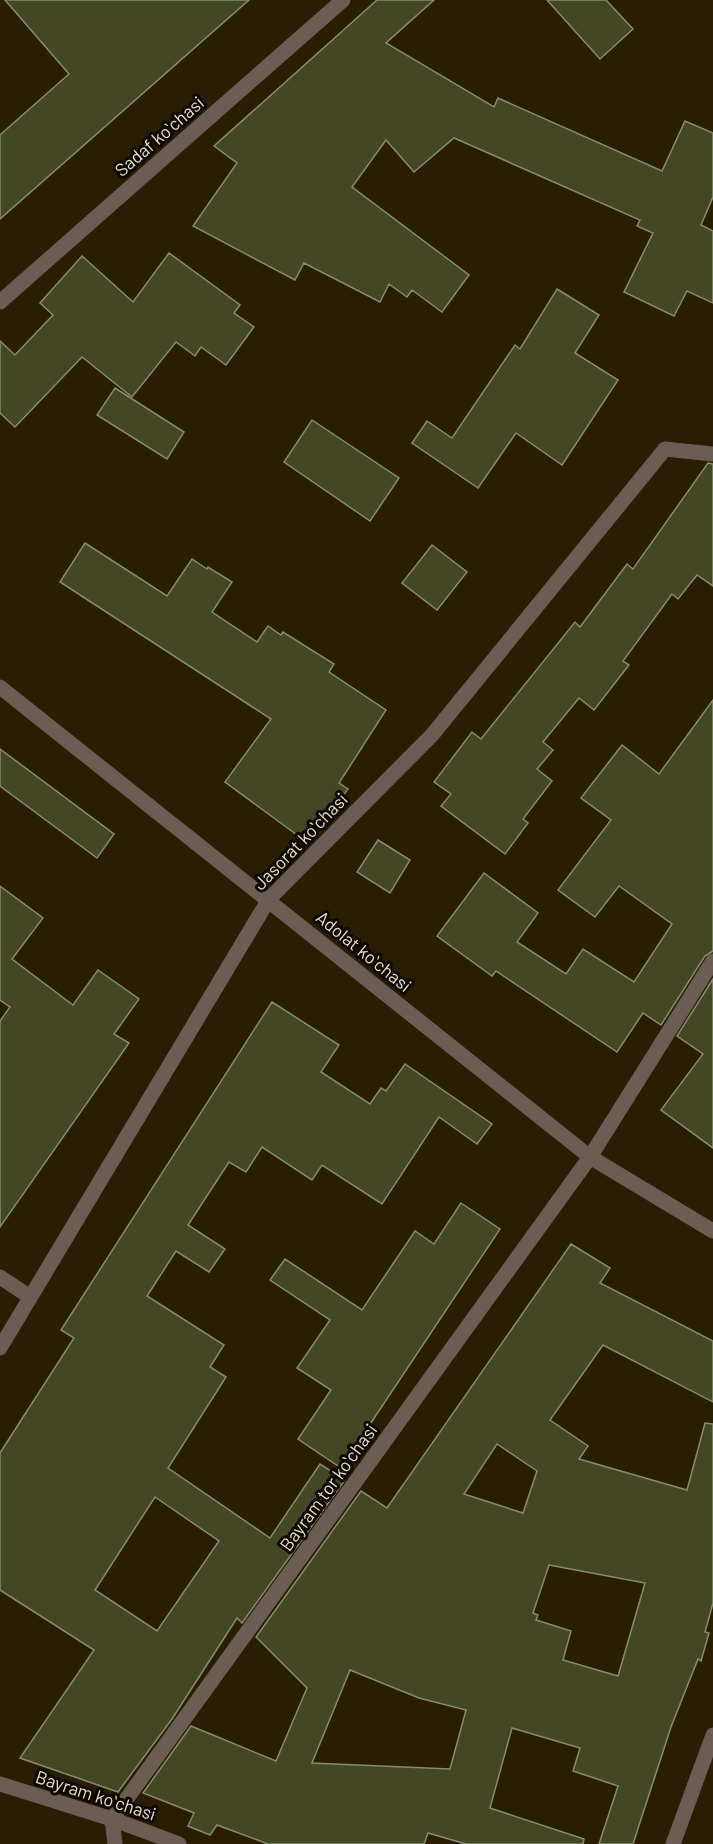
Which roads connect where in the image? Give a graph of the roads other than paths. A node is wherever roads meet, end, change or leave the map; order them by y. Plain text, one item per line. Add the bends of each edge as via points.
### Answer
1 (343, 0) edge
2 (0, 302) edge
3 (713, 454) edge
4 (0, 687) edge
5 (269, 899) junction
6 (713, 961) edge
7 (590, 1157) junction
8 (713, 1231) edge
9 (0, 1277) edge
10 (30, 1297) junction
11 (0, 1348) edge
12 (713, 1735) edge
13 (0, 1784) edge
14 (112, 1819) junction
15 (115, 1844) edge
16 (179, 1844) edge
17 (673, 1844) edge

1 - 2 street, Sadaf koʻchasi
3 - 5 street, Jasorat koʻchasi via 665,449 432,735
4 - 5 street, Adolat koʻchasi
5 - 7 street, Adolat koʻchasi
5 - 10 street, Jasorat koʻchasi
6 - 7 street, Bayram tor koʻchasi
7 - 8 street, Adolat koʻchasi
7 - 14 street, Bayram tor koʻchasi
9 - 10 street
10 - 11 street, Jasorat koʻchasi
12 - 17 street
13 - 14 street, Bayram koʻchasi
14 - 15 street
14 - 16 street, Bayram koʻchasi

